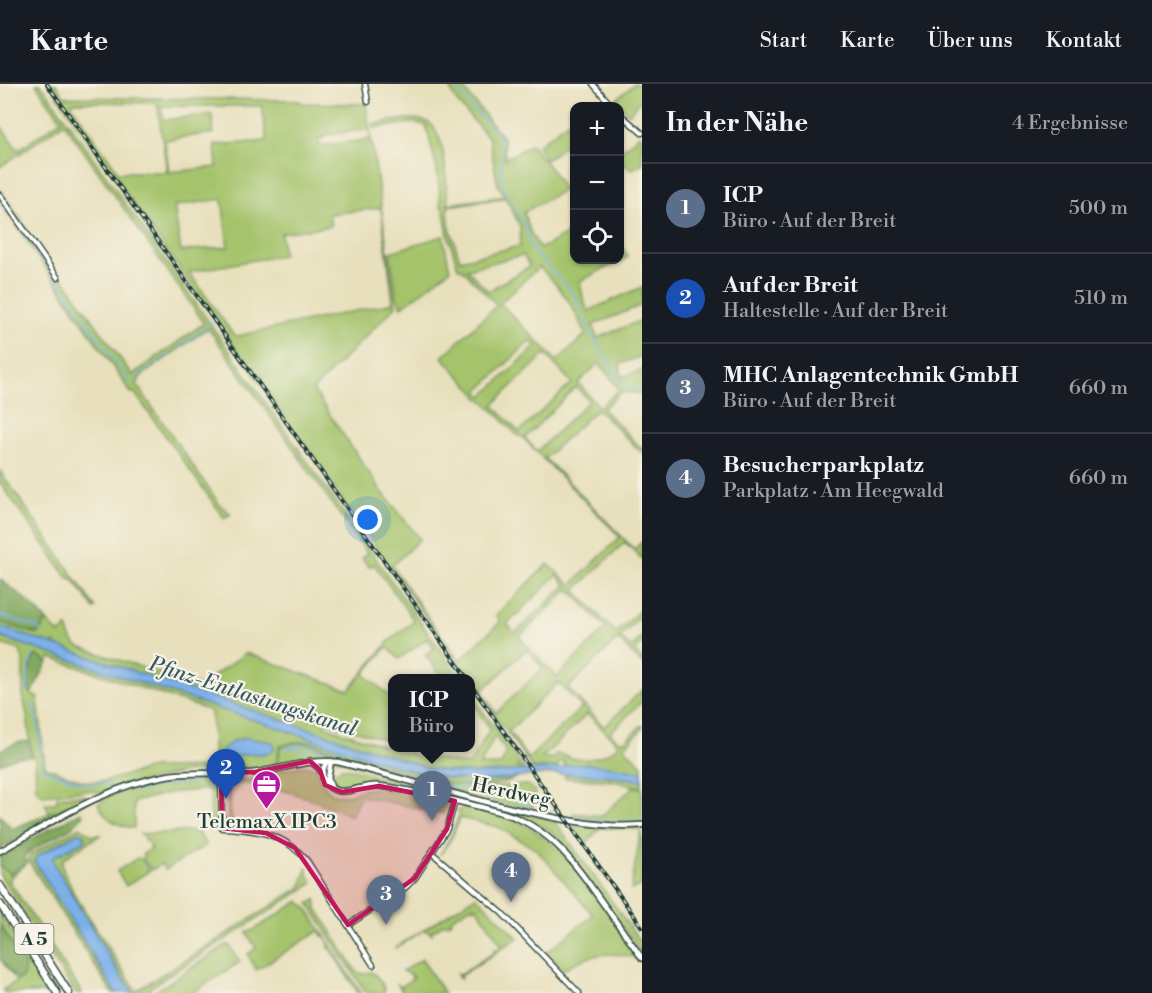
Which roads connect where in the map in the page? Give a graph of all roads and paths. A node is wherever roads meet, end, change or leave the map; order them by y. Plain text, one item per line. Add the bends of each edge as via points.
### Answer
1 (365, 84) edge
2 (593, 84) edge
3 (368, 102) dead end
4 (609, 102) edge
5 (624, 117) edge
6 (642, 133) edge
7 (0, 195) edge
8 (58, 278) dead end
9 (310, 761) junction
10 (329, 761) junction
11 (221, 772) junction
12 (322, 773) junction
13 (332, 788) junction
14 (455, 801) junction
15 (642, 825) edge
16 (0, 851) edge
17 (432, 853) junction
18 (0, 885) edge
19 (0, 904) edge
20 (348, 925) junction
21 (642, 958) edge
22 (373, 965) dead end
23 (57, 993) edge
24 (69, 993) edge
25 (579, 993) edge

1 - 3 street
2 - 4 street
5 - 6 street
7 - 8 street
9 - 10 main road, Herdweg
9 - 11 main road, Herdweg via 255,772
9 - 12 main road
10 - 12 main road
10 - 13 main road
10 - 15 main road, Herdweg via 544,816 609,825
11 - 16 main road, Herdweg via 171,775 119,789 81,805
11 - 20 street via 222,828 266,833 295,848
12 - 13 main road via 324,782
13 - 14 main road via 345,791 379,786
14 - 17 street via 447,829
14 - 21 main road via 515,817 555,842 572,859
17 - 20 street via 406,887
17 - 25 street via 502,914
18 - 24 highway, A 5
19 - 23 highway, A 5
20 - 22 street

